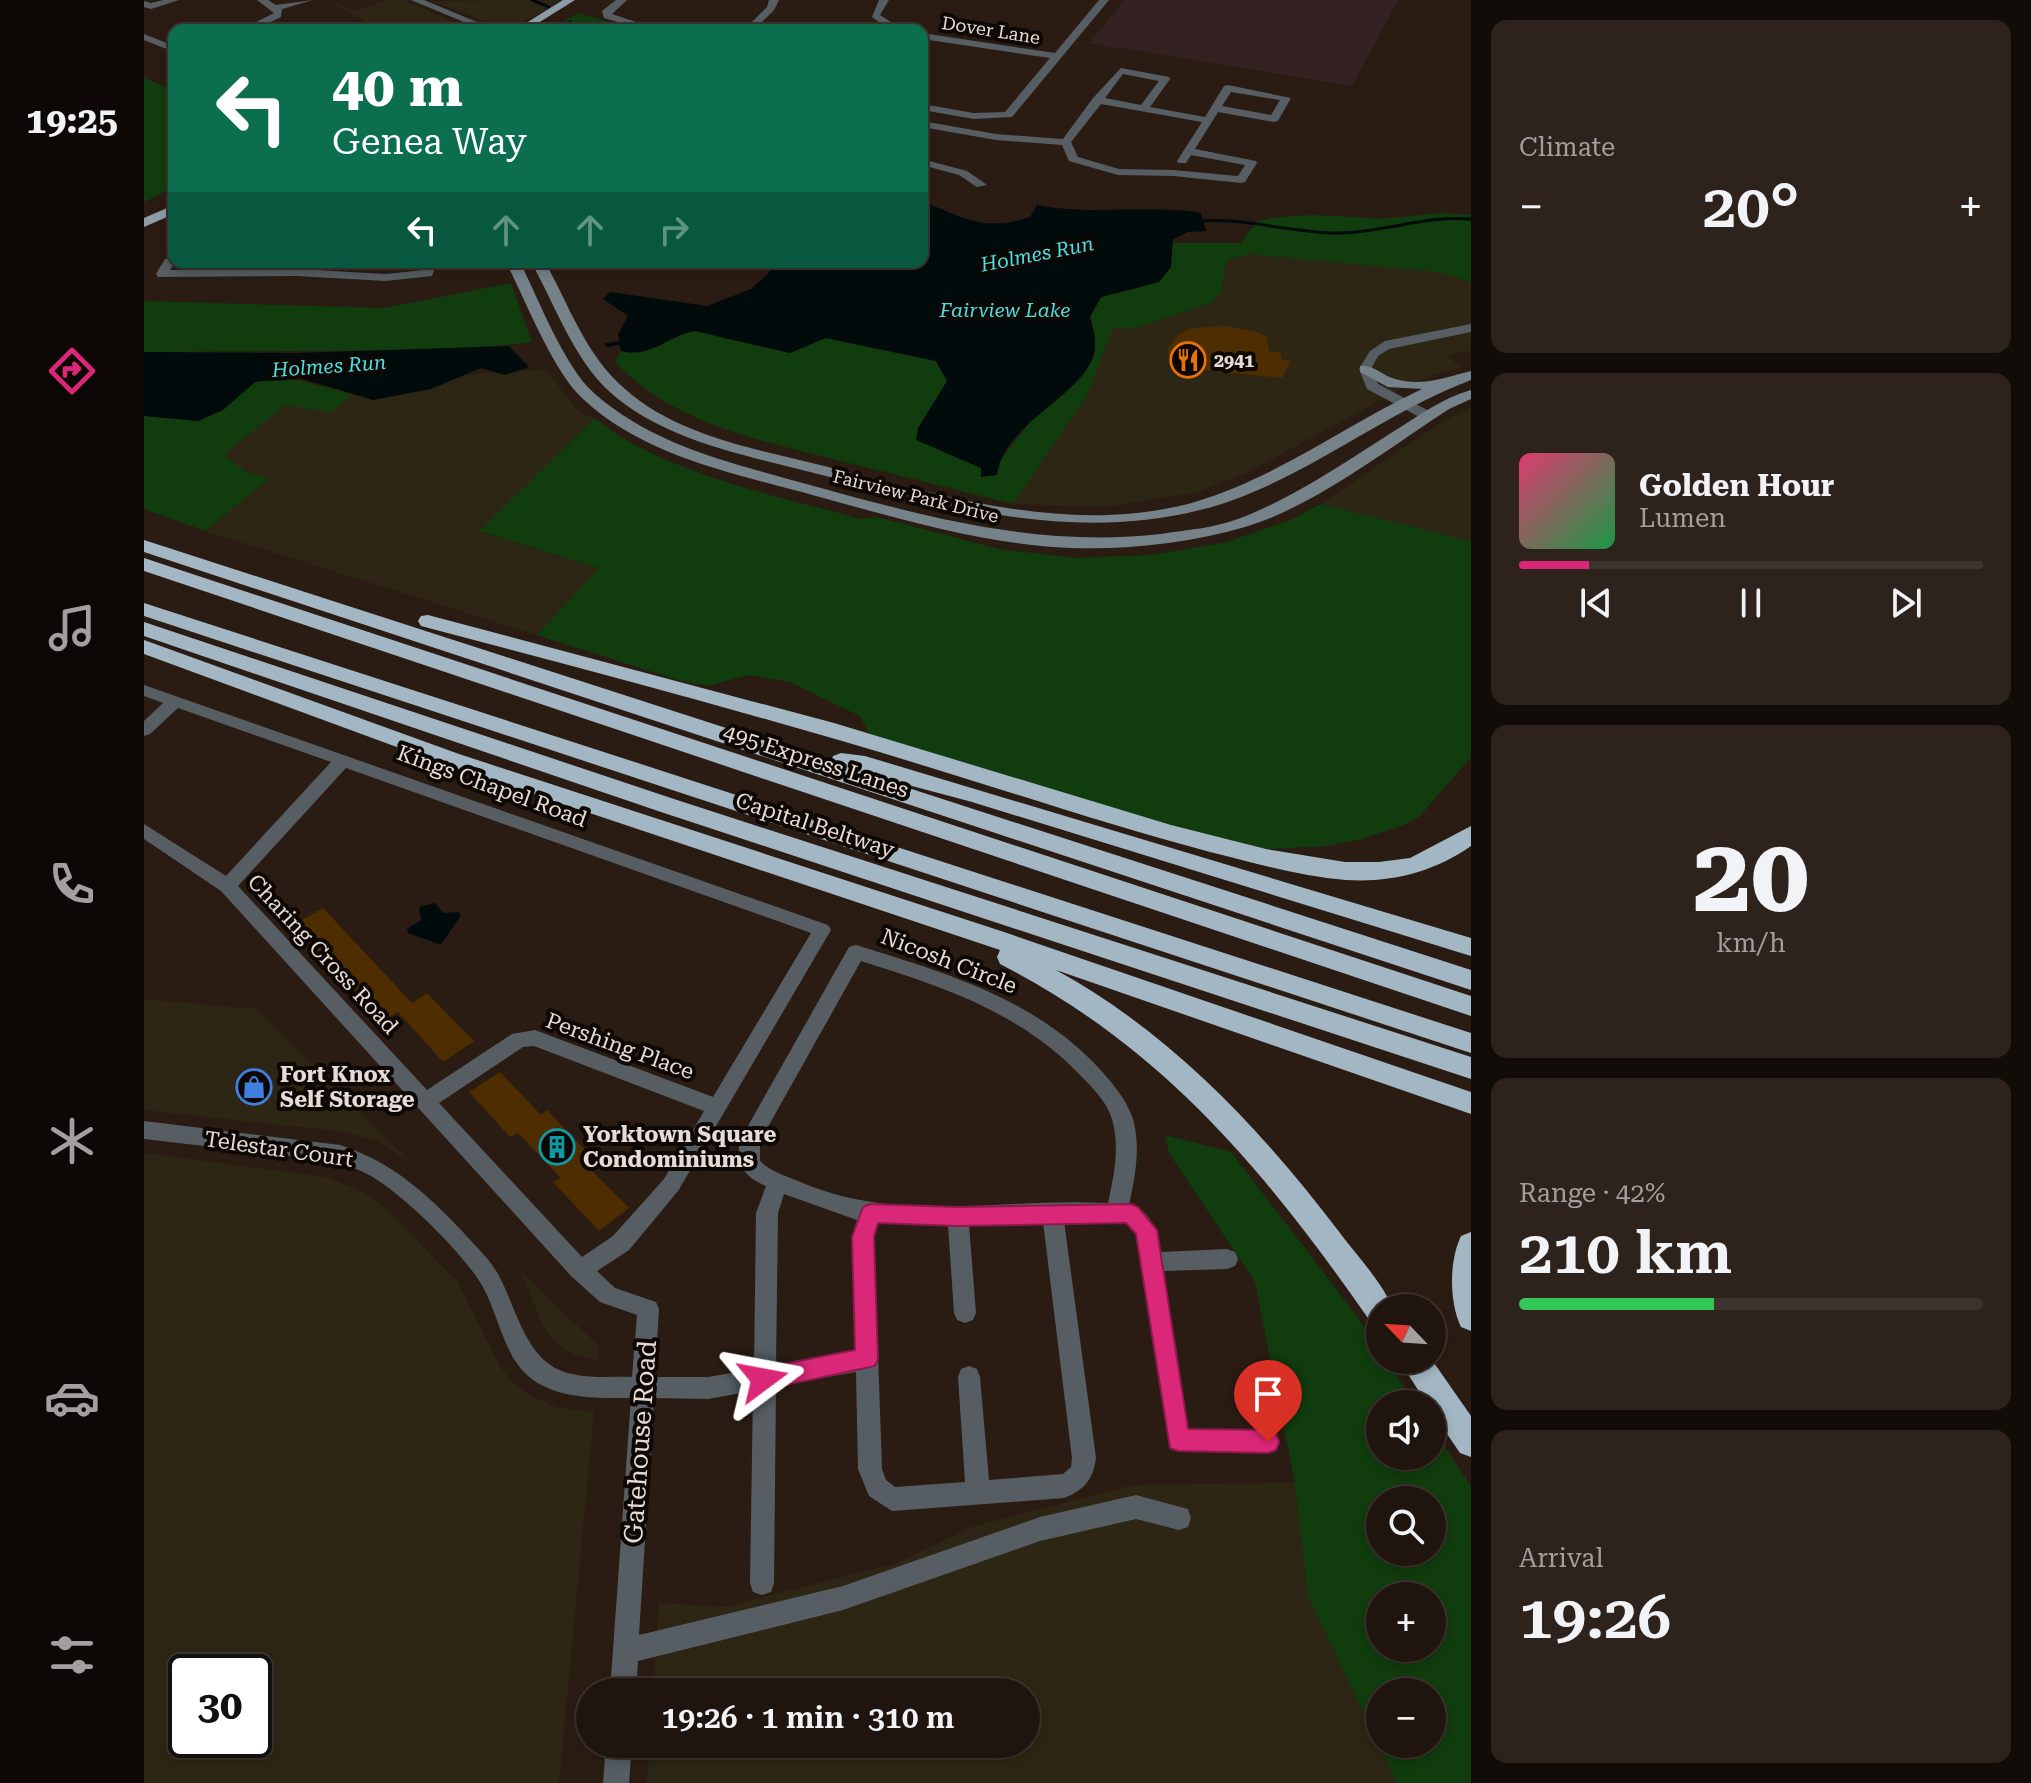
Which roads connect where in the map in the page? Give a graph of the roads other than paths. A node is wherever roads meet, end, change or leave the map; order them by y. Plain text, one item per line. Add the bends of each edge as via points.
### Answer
1 (174, 0) edge
2 (308, 0) edge
3 (416, 0) edge
4 (570, 0) edge
5 (622, 0) edge
6 (774, 0) edge
7 (884, 0) edge
8 (1104, 0) edge
9 (584, 1) edge
10 (144, 4) edge
11 (269, 4) edge
12 (262, 24) edge
13 (476, 24) edge
14 (530, 24) edge
15 (548, 24) edge
16 (634, 24) edge
17 (755, 24) edge
18 (884, 24) edge
19 (144, 37) edge
20 (928, 37) edge
21 (168, 47) edge
22 (1056, 56) junction
23 (1097, 100) junction
24 (928, 108) edge
25 (1215, 108) junction
26 (1143, 109) junction
27 (1207, 120) junction
28 (928, 127) edge
29 (1066, 142) junction
30 (1188, 151) junction
31 (928, 164) edge
32 (1173, 173) junction
33 (981, 185) dead end
34 (168, 201) edge
35 (168, 212) edge
36 (144, 213) edge
37 (144, 223) edge
38 (371, 268) edge
39 (429, 268) edge
40 (516, 268) edge
41 (541, 268) edge
42 (216, 274) dead end
43 (365, 277) junction
44 (1471, 328) edge
45 (1365, 369) junction
46 (1471, 375) edge
47 (1446, 384) junction
48 (1471, 394) edge
49 (1403, 404) junction
50 (1428, 416) junction
51 (144, 533) edge
52 (144, 546) edge
53 (144, 564) edge
54 (144, 579) edge
55 (144, 592) edge
56 (144, 609) edge
57 (144, 629) edge
58 (144, 647) edge
59 (404, 652) junction
60 (144, 690) edge
61 (427, 699) junction
62 (176, 700) junction
63 (144, 730) edge
64 (789, 755) junction
65 (344, 759) junction
66 (144, 830) edge
67 (1471, 834) edge
68 (227, 886) junction
69 (890, 904) junction
70 (1471, 947) edge
71 (1471, 980) edge
72 (1471, 1006) edge
73 (1471, 1043) edge
74 (1471, 1068) edge
75 (427, 1101) junction
76 (1471, 1103) edge
77 (717, 1107) junction
78 (144, 1130) edge
79 (778, 1182) junction
80 (1117, 1212) junction
81 (870, 1213) junction
82 (1052, 1213) junction
83 (958, 1216) junction
84 (1471, 1245) edge
85 (1227, 1259) dead end
86 (1151, 1262) junction
87 (580, 1270) junction
88 (1368, 1294) edge
89 (965, 1313) dead end
90 (1471, 1317) edge
91 (867, 1359) junction
92 (1424, 1374) edge
93 (969, 1377) dead end
94 (763, 1379) junction
95 (643, 1387) junction
96 (1268, 1442) dead end
97 (1471, 1442) edge
98 (978, 1494) junction
99 (1179, 1518) dead end
100 (762, 1583) dead end
101 (626, 1651) junction
102 (624, 1678) edge
103 (618, 1758) edge
104 (616, 1783) edge

1 - 10 street
2 - 11 street
3 - 13 street
4 - 14 main road
5 - 16 street via 607,16
6 - 17 street
7 - 18 street via 875,15
8 - 22 street
9 - 15 main road
11 - 12 street via 278,15
19 - 21 street
20 - 22 street, Dover Lane
22 - 24 street via 1008,115
23 - 26 street
23 - 26 street via 1121,71 1165,79
23 - 29 street
25 - 25 street via 1228,88 1286,98 1274,119
25 - 27 street
26 - 27 street
27 - 30 street
28 - 29 street
29 - 32 street via 1073,159 1111,170
30 - 32 street
30 - 32 street via 1252,163 1241,180
31 - 33 street via 963,173
34 - 36 main road
35 - 37 main road
38 - 43 street
39 - 43 street via 428,273 397,280
40 - 50 main road, Fairview Park Drive via 575,380 632,429 717,464 978,534 1102,543 1230,526 1309,492
41 - 49 main road, Fairview Park Drive via 600,371 620,394 650,414 727,446 987,512 1096,520 1186,509 1260,482
42 - 43 street
44 - 45 street via 1389,344 1378,349
45 - 47 main road via 1405,386
45 - 49 street via 1372,386
46 - 47 main road, Fairview Park Drive
47 - 49 main road, Fairview Park Drive
48 - 50 main road, Fairview Park Drive
49 - 50 street
51 - 67 highway via 484,638 834,730 1266,858 1379,871 1414,866
52 - 64 highway
53 - 59 highway, 495 Express Lanes
54 - 59 highway
55 - 61 highway
56 - 61 highway
57 - 74 highway, Capital Beltway
58 - 69 highway via 328,717
59 - 72 highway, 495 Express Lanes
60 - 62 street, Kings Chapel Road
61 - 73 highway
62 - 63 street
62 - 65 street, Kings Chapel Road
64 - 70 highway via 879,768
64 - 71 highway
65 - 68 street
65 - 77 street, Kings Chapel Road via 822,930
66 - 68 street, Charing Cross Road
68 - 75 street, Charing Cross Road
69 - 76 highway
69 - 88 highway via 1058,983 1181,1072 1308,1213
75 - 77 street, Pershing Place via 519,1040 535,1038
75 - 87 street, Charing Cross Road
77 - 87 street via 671,1185 621,1243
78 - 95 street, Telestar Court via 340,1154 371,1164 390,1176 478,1263 518,1345 542,1372 583,1387
79 - 80 street, Nicosh Circle via 750,1168 750,1140 856,952 1001,1002 1078,1057 1109,1093 1123,1120 1127,1165
79 - 81 street
79 - 94 street via 767,1213
80 - 82 street
80 - 86 street via 1141,1221
81 - 83 street
81 - 91 street via 863,1237
82 - 83 street
82 - 98 street via 1083,1471 1064,1486
83 - 89 street
84 - 90 highway
85 - 86 street
86 - 96 street via 1178,1440
87 - 95 street, Gatehouse Road via 608,1295 648,1309
91 - 94 street, Telestar Court
91 - 98 street via 870,1469 877,1488 892,1499
92 - 97 highway
93 - 98 street
94 - 95 street, Telestar Court via 708,1388
94 - 100 street
95 - 101 street, Gatehouse Road
99 - 101 street via 1136,1507 1040,1529 843,1598
101 - 102 street, Gatehouse Road
103 - 104 street

